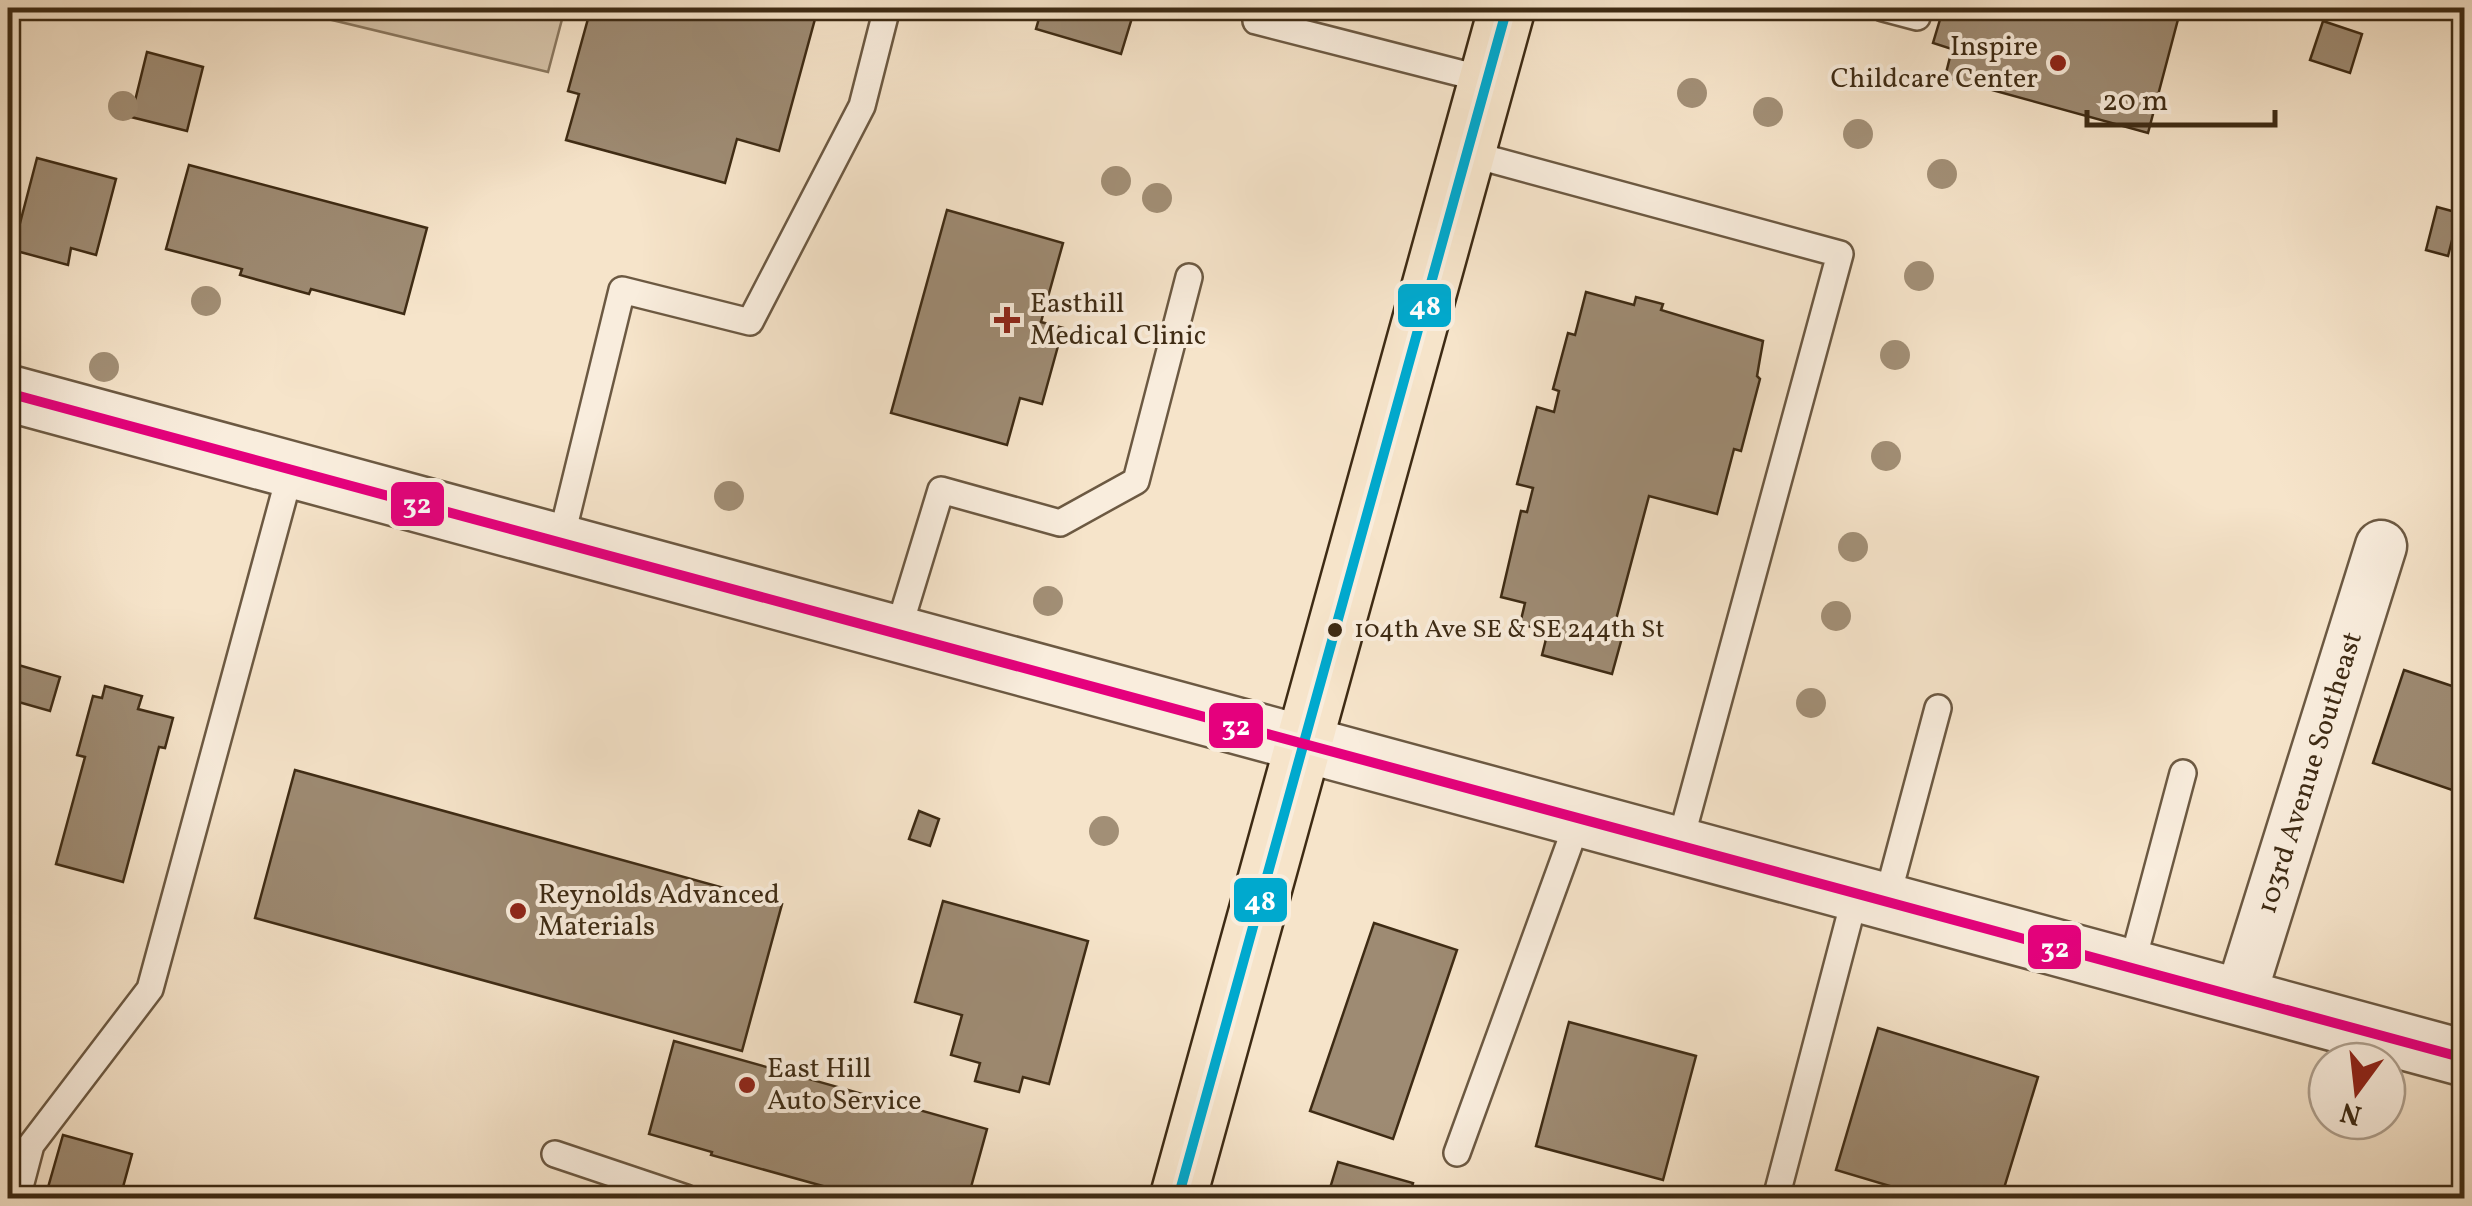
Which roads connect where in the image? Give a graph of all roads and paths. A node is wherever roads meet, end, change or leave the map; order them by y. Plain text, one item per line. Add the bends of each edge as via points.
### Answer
1 (886, 8) edge
2 (1507, 8) edge
3 (1883, 8) edge
4 (1917, 17) dead end
5 (1256, 21) dead end
6 (1487, 80) junction
7 (1467, 153) junction
8 (1189, 276) dead end
9 (8, 393) edge
10 (291, 470) junction
11 (560, 543) junction
12 (2382, 546) dead end
13 (898, 634) junction
14 (1938, 708) dead end
15 (1302, 744) junction
16 (2182, 773) dead end
17 (1579, 818) junction
18 (1679, 846) junction
19 (1871, 897) junction
20 (2131, 968) junction
21 (2240, 998) junction
22 (2464, 1058) edge
23 (1457, 1152) dead end
24 (556, 1154) dead end
25 (17, 1198) edge
26 (686, 1198) edge
27 (1178, 1198) edge
28 (1776, 1198) edge

1 - 11 lane via 862,106 750,322 622,290
2 - 6 main road
3 - 4 lane
5 - 6 lane
6 - 7 main road
7 - 15 main road
7 - 18 lane via 1840,254
8 - 13 lane via 1136,481 1060,523 940,490
9 - 10 street
10 - 11 street
10 - 25 lane via 150,989 31,1145
11 - 13 street
12 - 21 street, 103rd Avenue Southeast
13 - 15 street
14 - 19 lane
15 - 17 street
15 - 27 main road
16 - 20 lane
17 - 18 street
17 - 23 lane
18 - 19 street
19 - 20 street
19 - 28 lane
20 - 21 street
21 - 22 street
24 - 26 lane

